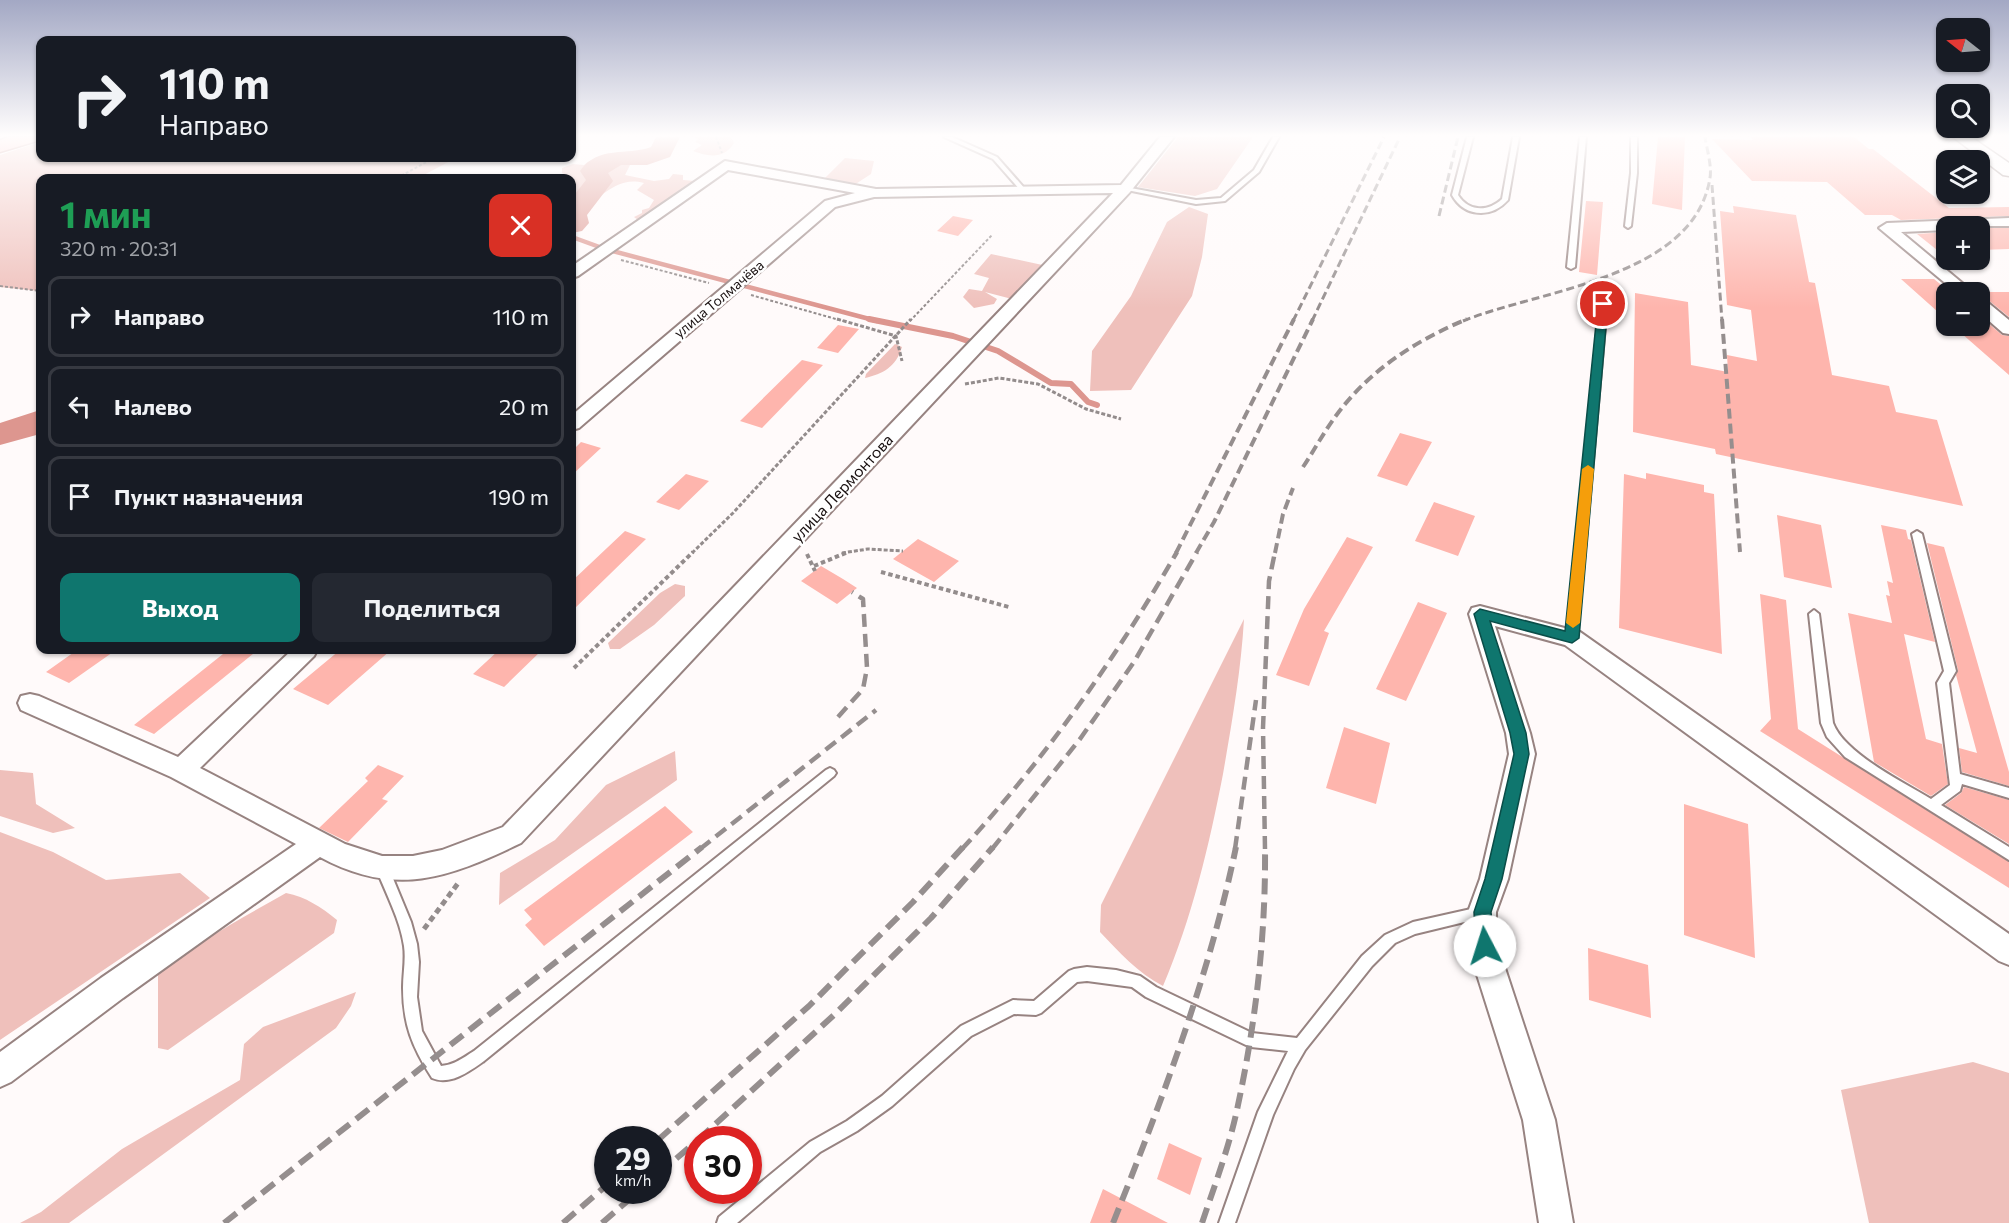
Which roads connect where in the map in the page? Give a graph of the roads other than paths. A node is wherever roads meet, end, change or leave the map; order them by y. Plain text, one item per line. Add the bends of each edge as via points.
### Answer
1 (684, 194) edge
2 (872, 194) edge
3 (1120, 194) edge
4 (1153, 194) edge
5 (1230, 194) edge
6 (1455, 194) edge
7 (1506, 194) edge
8 (1578, 194) edge
9 (1632, 194) edge
10 (2009, 222) edge
11 (1628, 226) dead end
12 (1571, 267) dead end
13 (576, 270) edge
14 (1953, 282) edge
15 (1603, 304) dead end
16 (1990, 313) edge
17 (2009, 329) edge
18 (576, 421) edge
19 (1917, 534) dead end
20 (1814, 614) dead end
21 (1572, 638) junction
22 (302, 654) edge
23 (30, 703) dead end
24 (181, 771) junction
25 (830, 773) dead end
26 (1954, 777) junction
27 (2009, 793) edge
28 (1932, 805) junction
29 (317, 844) junction
30 (2009, 854) edge
31 (381, 868) junction
32 (1482, 912) junction
33 (2009, 951) edge
34 (1300, 1045) junction
35 (0, 1071) edge
36 (725, 1223) edge
37 (1227, 1223) edge
38 (1556, 1223) edge

1 - 13 street
2 - 18 street, улица Толмачёва via 830,204
3 - 31 street, улица Лермонтова via 512,835 434,864
4 - 5 lane via 1196,202 1223,200
6 - 7 lane via 1457,202 1466,208 1484,211 1499,206
8 - 12 lane
9 - 11 lane
10 - 14 street via 1887,228
15 - 21 lane
16 - 17 street
19 - 26 lane via 1950,671 1942,683
20 - 28 lane via 1831,734 1849,754
21 - 32 street via 1480,614 1522,754 1494,879
21 - 33 street
22 - 24 street
23 - 24 street
24 - 29 street
25 - 31 lane via 461,1069 446,1074 437,1073 413,1030 412,954
26 - 27 lane
26 - 28 lane via 1956,788
28 - 30 lane
29 - 31 street
29 - 35 street
32 - 34 lane via 1413,928 1390,939 1367,961
32 - 38 street via 1487,960 1539,1120
34 - 36 lane via 1251,1040 1135,981 1087,974 1074,976 1036,1008 1013,1007 966,1031 887,1101 815,1147
34 - 37 lane via 1266,1112

